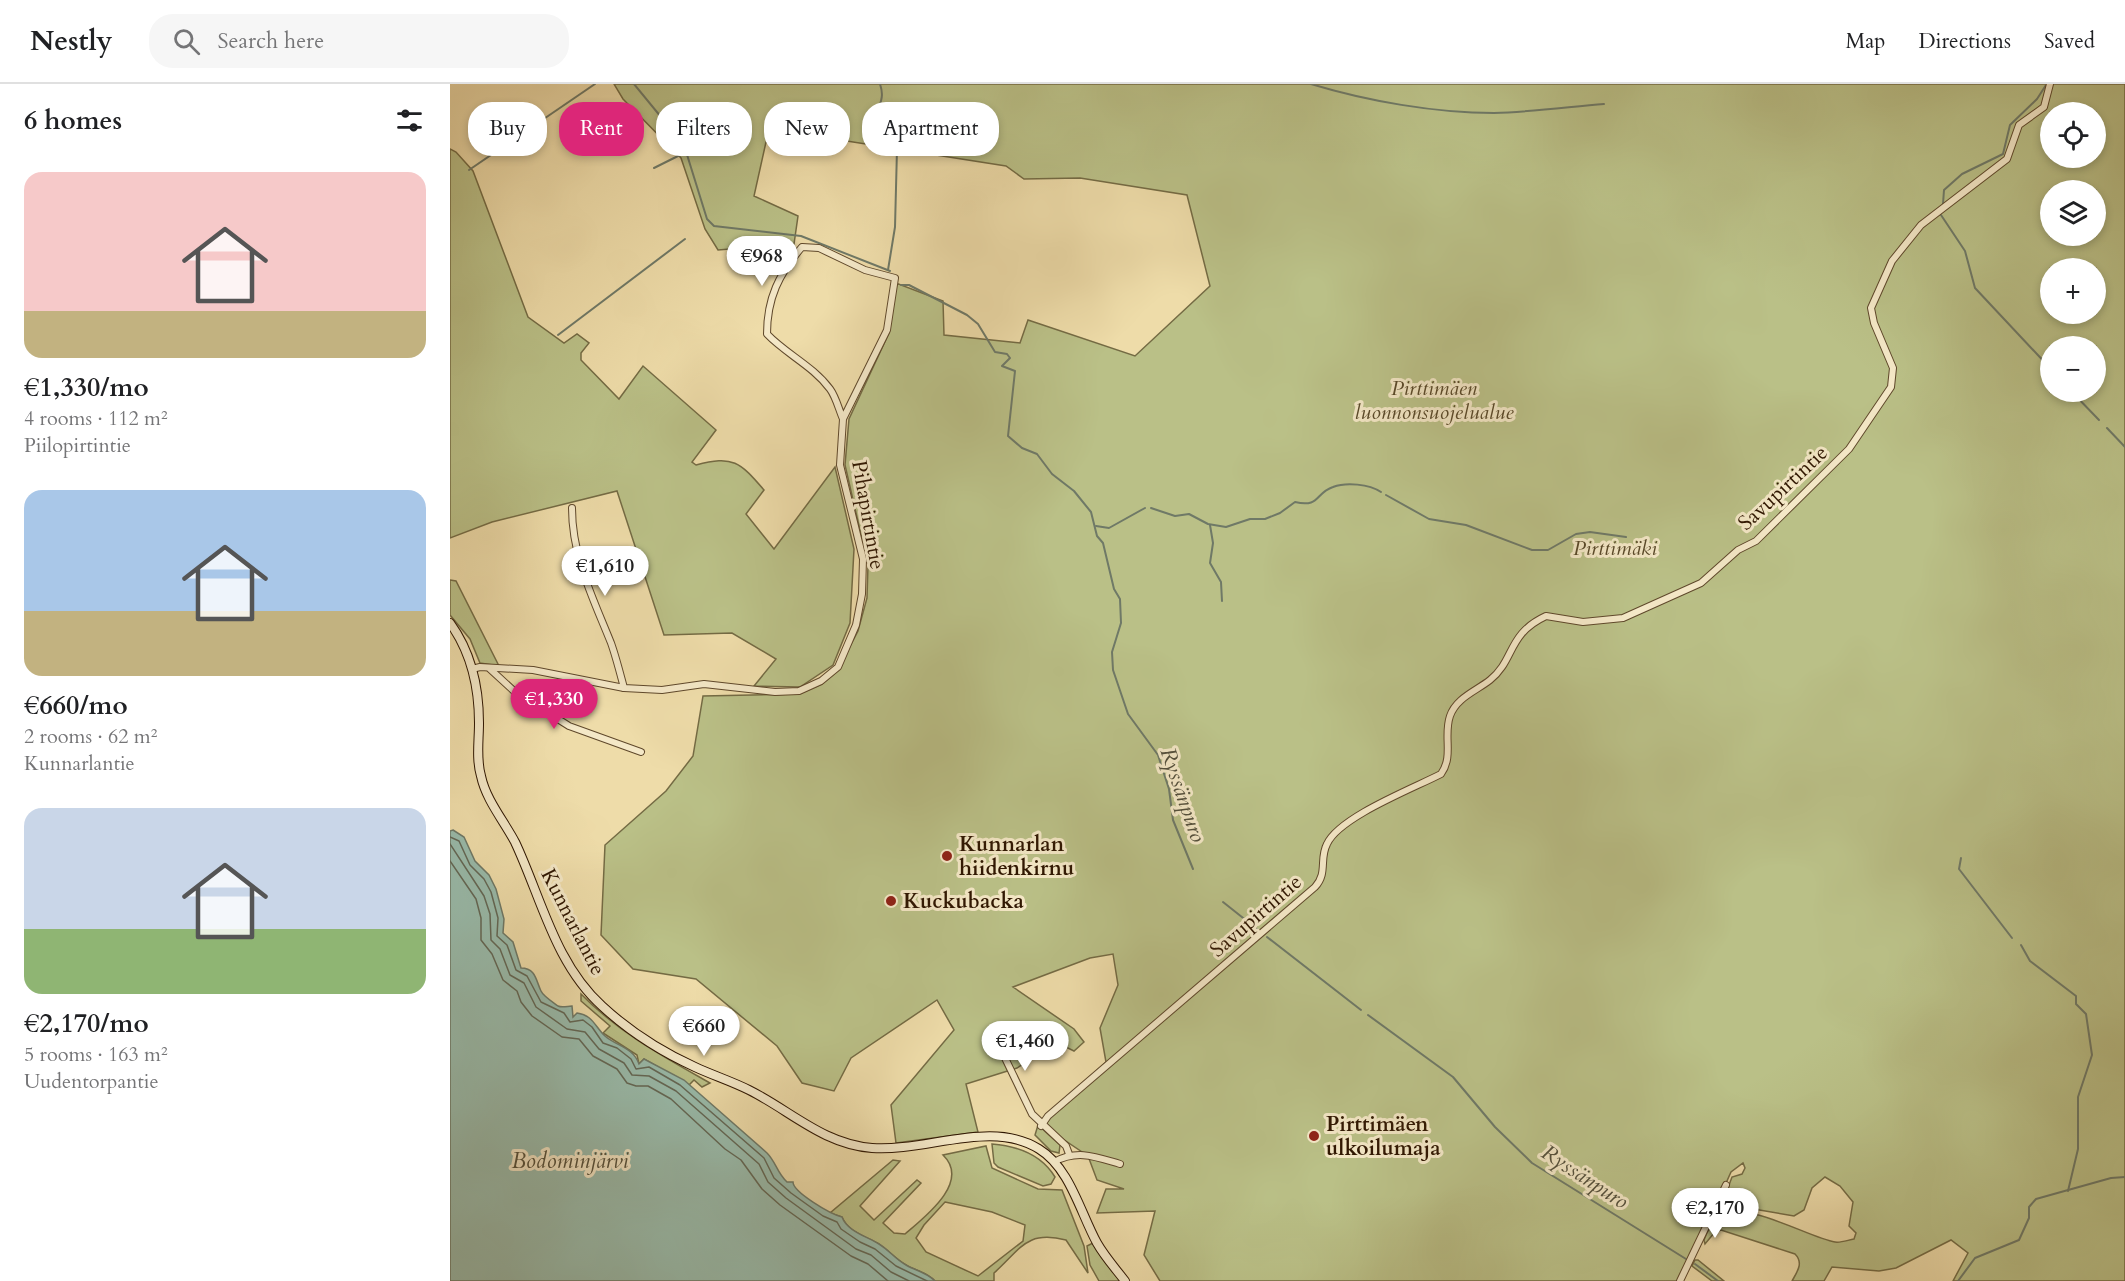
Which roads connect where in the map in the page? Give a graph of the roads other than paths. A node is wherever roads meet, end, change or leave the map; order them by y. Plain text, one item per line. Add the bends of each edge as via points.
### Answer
1 (2050, 84) edge
2 (843, 419) junction
3 (572, 508) dead end
4 (450, 623) edge
5 (472, 669) junction
6 (490, 669) junction
7 (624, 688) junction
8 (641, 752) dead end
9 (992, 1031) dead end
10 (1041, 1126) junction
11 (1069, 1154) junction
12 (1054, 1162) junction
13 (1120, 1164) dead end
14 (1726, 1185) dead end
15 (1125, 1281) edge
16 (1680, 1281) edge

1 - 10 street, Savupirtintie via 2044,107 2019,125 2007,159 1922,225 1892,261 1871,308 1894,377 1849,449 1756,541 1738,550 1701,583 1623,618 1583,622 1546,616 1519,634 1497,674 1453,709 1449,719 1449,756 1441,774 1348,821 1334,833 1326,845 1322,880
2 - 2 street, Pihapirtintie via 887,330 895,278 865,270 819,248 802,247 788,262 772,294 767,334 831,390
2 - 7 street, Pihapirtintie via 840,465 862,559 862,594 856,625 838,667 821,681 799,691 704,684 662,690
3 - 7 street via 572,535 579,564 612,646
4 - 5 main road, Kunnarlantie
5 - 6 street, Pihapirtintie
5 - 12 main road, Kunnarlantie via 478,707 477,756 485,791 514,842 572,970 600,1005 674,1057 749,1090 813,1130 842,1143 889,1149 998,1135 1027,1142
6 - 7 street, Pihapirtintie via 533,670
6 - 8 street via 515,692 569,726
9 - 10 street
10 - 11 street via 1066,1146
11 - 12 street
11 - 13 street
12 - 15 main road, Kunnarlantie via 1105,1256
14 - 16 street

